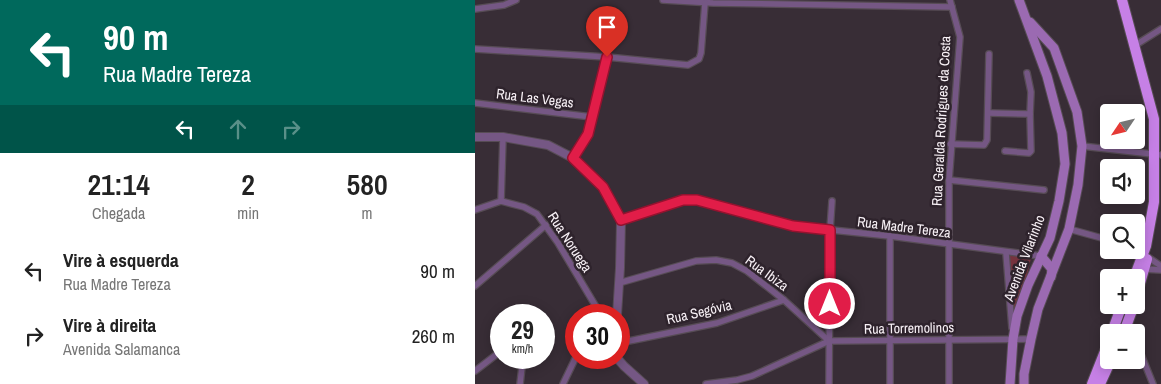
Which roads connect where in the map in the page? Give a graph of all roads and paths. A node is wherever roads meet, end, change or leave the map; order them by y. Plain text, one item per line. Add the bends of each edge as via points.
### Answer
1 (516, 0) edge
2 (663, 0) edge
3 (950, 0) edge
4 (1019, 0) edge
5 (1124, 1) edge
6 (713, 2) edge
7 (705, 3) junction
8 (952, 7) junction
9 (475, 9) edge
10 (1025, 15) junction
11 (1161, 29) edge
12 (1134, 46) junction
13 (475, 49) edge
14 (989, 54) dead end
15 (607, 57) junction
16 (1027, 73) dead end
17 (475, 103) edge
18 (989, 113) junction
19 (1031, 114) junction
20 (593, 117) junction
21 (1157, 119) edge
22 (475, 137) edge
23 (503, 137) junction
24 (950, 144) junction
25 (1082, 146) junction
26 (1005, 152) dead end
27 (1157, 154) edge
28 (573, 158) junction
29 (949, 180) junction
30 (1044, 190) dead end
31 (501, 201) junction
32 (832, 201) dead end
33 (475, 210) edge
34 (621, 220) junction
35 (546, 225) junction
36 (1069, 229) junction
37 (830, 230) junction
38 (890, 236) junction
39 (1050, 238) junction
40 (1100, 238) edge
41 (1145, 242) edge
42 (949, 245) junction
43 (1006, 253) junction
44 (1145, 253) edge
45 (1041, 256) junction
46 (1161, 266) edge
47 (1161, 270) edge
48 (1145, 271) edge
49 (619, 283) junction
50 (475, 286) edge
51 (1048, 287) junction
52 (784, 300) junction
53 (593, 304) edge
54 (618, 304) edge
55 (1031, 339) junction
56 (948, 340) junction
57 (1013, 340) junction
58 (630, 341) edge
59 (829, 341) junction
60 (890, 341) junction
61 (490, 359) edge
62 (1100, 364) edge
63 (1145, 365) edge
64 (522, 369) edge
65 (570, 369) edge
66 (627, 369) edge
67 (1107, 369) edge
68 (475, 371) edge
69 (520, 384) edge
70 (563, 384) edge
71 (644, 384) edge
72 (706, 384) edge
73 (829, 384) edge
74 (890, 384) edge
75 (949, 384) edge
76 (1010, 384) edge
77 (1025, 384) edge
78 (1092, 384) edge
79 (1100, 384) edge
80 (1153, 384) edge

1 - 9 street via 504,6
2 - 7 street
3 - 8 street, Rua Geralda Rodrigues da Costa
4 - 10 main road, Avenida Vilarinho
5 - 12 highway
6 - 7 street
6 - 8 street
7 - 15 street via 701,54 694,63
8 - 24 street, Rua Geralda Rodrigues da Costa via 959,37
10 - 25 main road via 1054,48 1077,112
10 - 39 main road, Avenida Vilarinho via 1047,76 1062,133 1065,164
11 - 12 street
12 - 21 highway
13 - 15 street
14 - 18 street
15 - 20 street
16 - 19 street
17 - 20 street, Rua Las Vegas
18 - 19 street
18 - 24 street via 987,140 983,145
19 - 26 street via 1029,153
20 - 28 street via 588,134
21 - 27 highway
22 - 23 street
23 - 28 street via 548,145
23 - 31 street
24 - 29 street, Rua Geralda Rodrigues da Costa
25 - 27 street
25 - 36 main road
27 - 41 highway via 1154,202
28 - 34 street via 603,187
29 - 30 street
29 - 42 street, Rua Geralda Rodrigues da Costa
31 - 33 street
31 - 35 street, Rua Noruega via 524,207 537,214
32 - 37 street
34 - 37 street, Rua Madre Tereza via 683,200 697,200 793,226
34 - 49 street
35 - 50 street
35 - 53 street, Rua Noruega
36 - 39 main road
36 - 40 street
36 - 51 main road
37 - 38 street, Rua Madre Tereza
37 - 59 street
38 - 42 street, Rua Madre Tereza
38 - 60 street
39 - 45 main road, Avenida Vilarinho
42 - 43 street, Rua Madre Tereza
42 - 56 street, Rua Geralda Rodrigues da Costa
43 - 45 street, Rua Madre Tereza
43 - 57 street
44 - 46 street
45 - 51 main road via 1052,271
45 - 57 main road, Avenida Vilarinho via 1020,308
47 - 48 street
49 - 52 street, Rua Ibiza via 696,261 716,260 732,263
49 - 54 street
51 - 55 main road via 1038,309
52 - 58 street, Rua Segóvia via 717,323
52 - 59 street, Rua Ibiza
55 - 57 street, Rua Torremolinos
55 - 77 main road
56 - 57 street, Rua Torremolinos
56 - 60 street, Rua Torremolinos
56 - 75 street, Rua Geralda Rodrigues da Costa
57 - 76 main road, Avenida Vilarinho
59 - 60 street, Rua Torremolinos
59 - 72 street, Rua Torremolinos via 752,376
59 - 73 street
60 - 74 street
61 - 68 street
62 - 78 highway
63 - 80 street
64 - 69 street
65 - 70 street
66 - 71 street
67 - 79 highway

